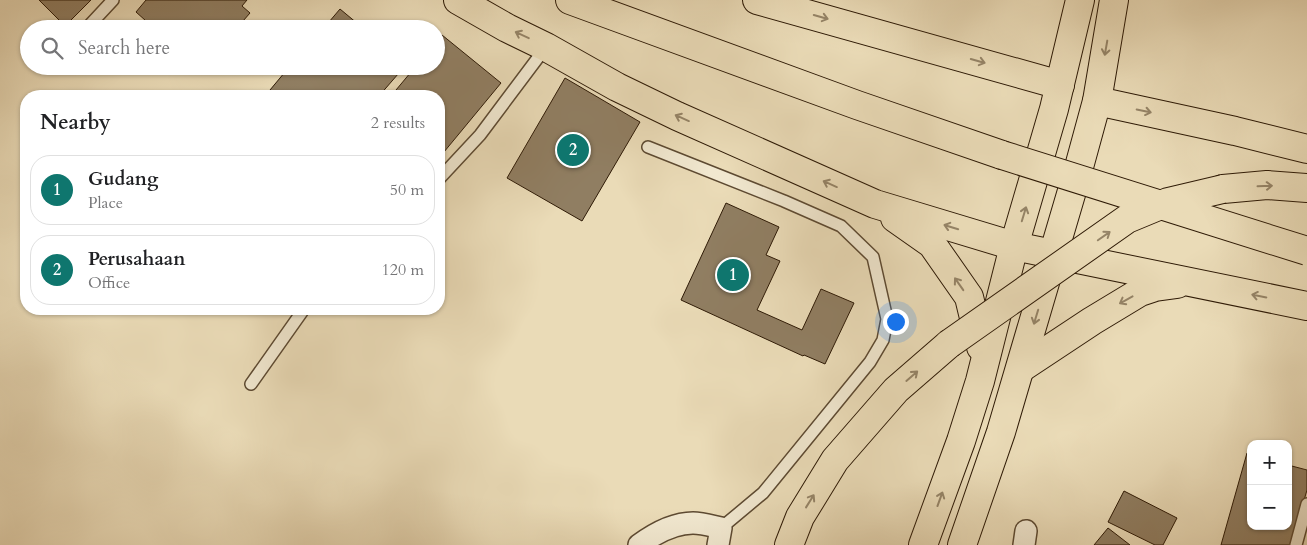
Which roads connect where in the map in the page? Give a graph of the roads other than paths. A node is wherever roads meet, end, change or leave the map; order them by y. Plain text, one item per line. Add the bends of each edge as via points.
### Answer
1 (113, 0) edge
2 (458, 0) edge
3 (570, 0) edge
4 (757, 0) edge
5 (1080, 0) edge
6 (1114, 0) edge
7 (94, 20) edge
8 (546, 47) junction
9 (1060, 85) junction
10 (1097, 101) junction
11 (648, 147) dead end
12 (1307, 149) edge
13 (445, 173) edge
14 (1307, 188) edge
15 (875, 204) junction
16 (1014, 246) junction
17 (1307, 251) edge
18 (1053, 253) junction
19 (1188, 282) junction
20 (1307, 306) edge
21 (300, 315) edge
22 (1021, 368) junction
23 (980, 381) junction
24 (251, 384) dead end
25 (1307, 504) edge
26 (719, 537) edge
27 (638, 545) edge
28 (789, 545) edge
29 (923, 545) edge
30 (962, 545) edge
31 (1296, 545) edge

1 - 7 lane
8 -> 2 highway
3 - 17 highway, bridge via 974,146
4 -> 9 highway
5 - 9 highway
6 -> 10 highway
8 - 13 lane via 480,135
15 -> 8 highway via 617,87
16 -> 9 highway
10 -> 12 highway
10 - 18 highway
11 - 26 lane via 841,226 873,257 882,291 887,319 883,340 870,362 763,493
28 -> 14 highway, bridge via 800,517 835,460 896,390 949,344 1127,219 1168,202 1223,189 1267,185
16 -> 15 highway
23 -> 15 highway via 982,343 968,297 932,244
16 - 18 highway
16 - 23 highway
18 - 19 highway
18 -> 22 highway
20 -> 19 highway
19 -> 22 highway via 1140,292
21 - 24 lane
22 - 30 highway
29 -> 23 highway
25 - 31 lane
26 - 27 street via 694,523 681,524 654,534

